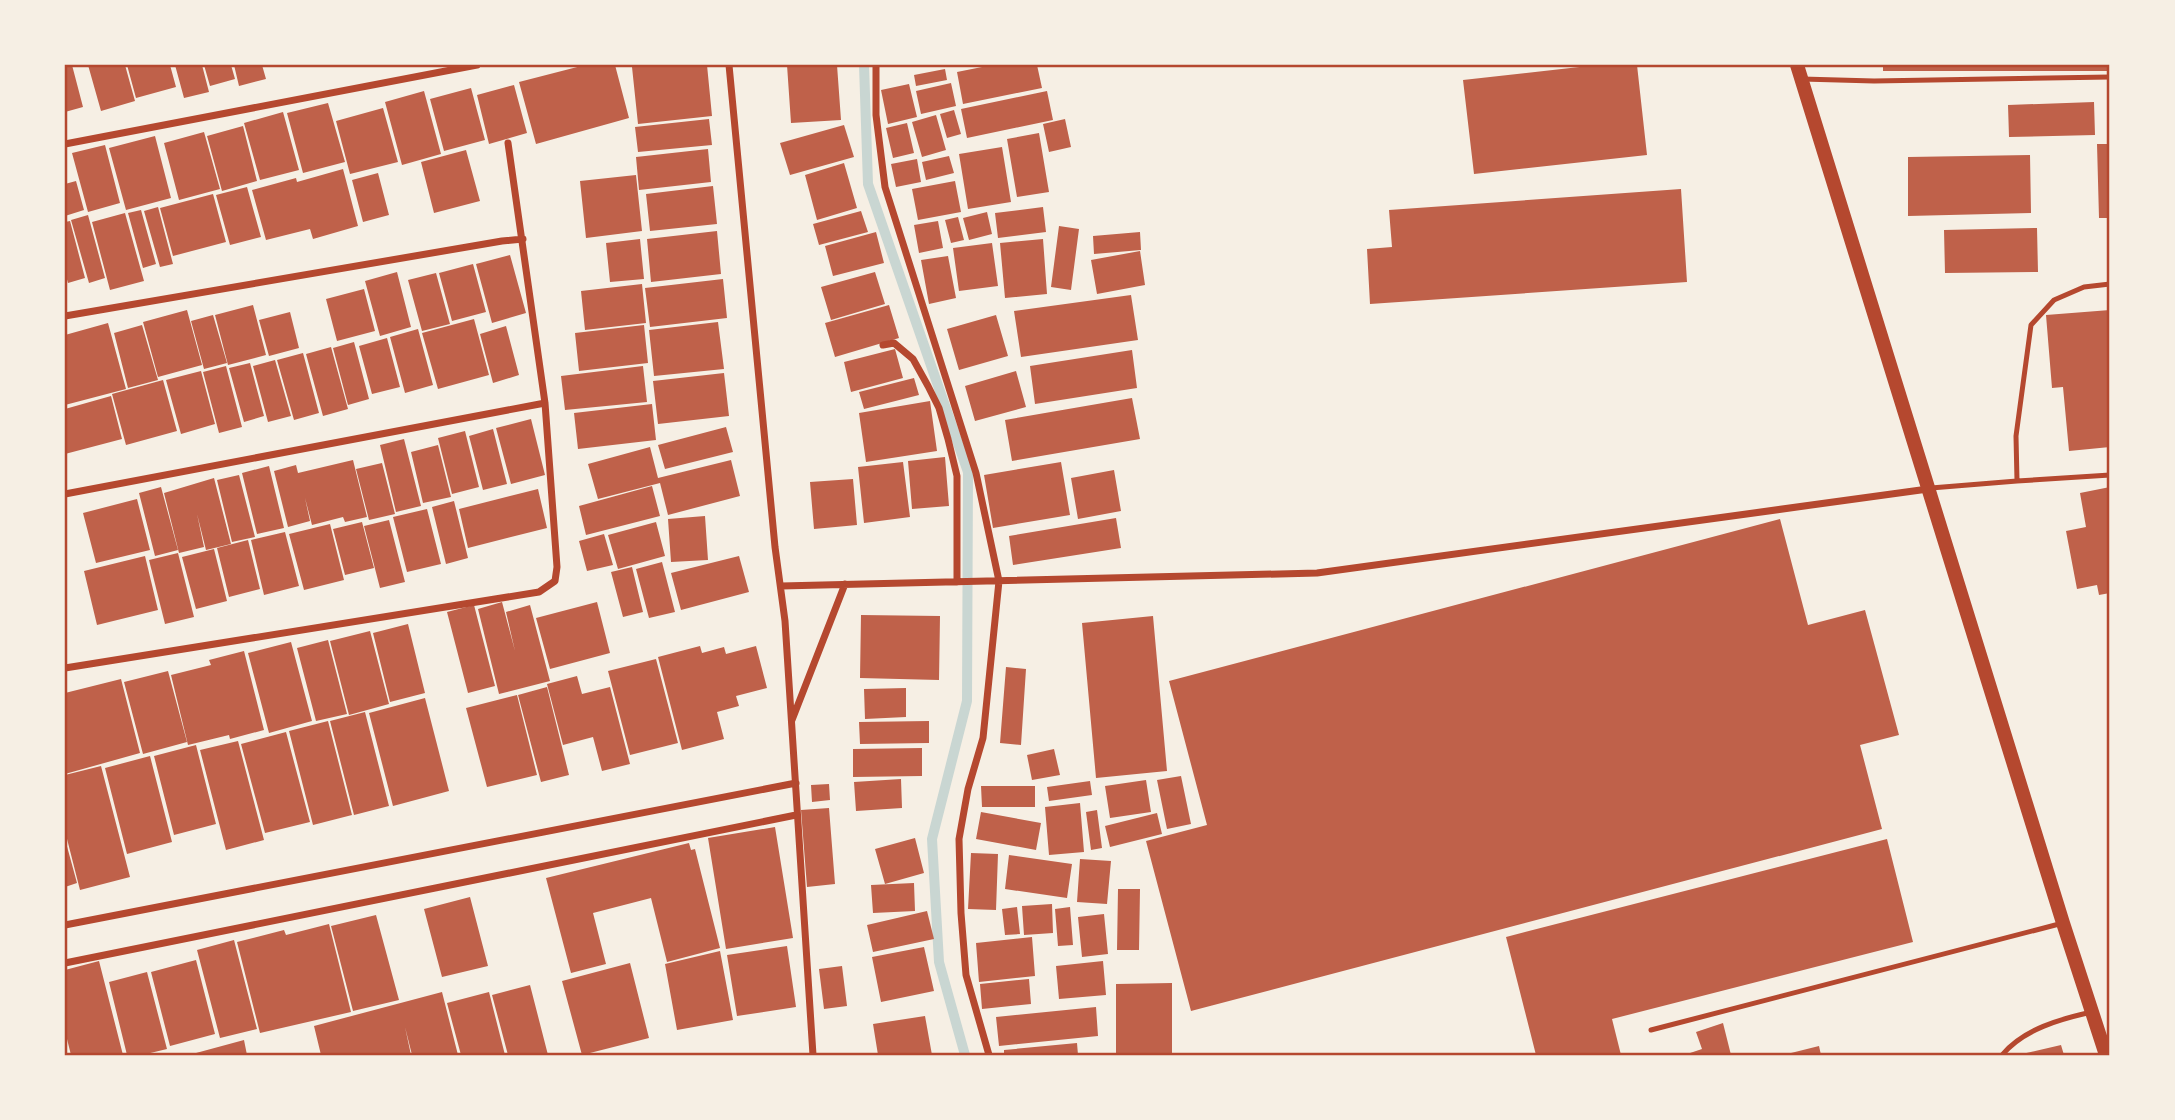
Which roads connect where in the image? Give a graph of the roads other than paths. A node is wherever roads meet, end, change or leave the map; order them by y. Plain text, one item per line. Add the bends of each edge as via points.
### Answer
1 (477, 65) edge
2 (729, 65) edge
3 (876, 65) edge
4 (1799, 72) edge
5 (2110, 77) edge
6 (508, 143) dead end
7 (65, 144) edge
8 (523, 239) junction
9 (2110, 284) edge
10 (65, 316) edge
11 (883, 345) dead end
12 (544, 403) junction
13 (2110, 475) edge
14 (2017, 481) junction
15 (1928, 489) junction
16 (65, 494) edge
17 (996, 581) junction
18 (961, 582) junction
19 (845, 584) junction
20 (780, 586) junction
21 (65, 668) edge
22 (790, 724) junction
23 (796, 783) junction
24 (796, 815) junction
25 (2063, 923) junction
26 (65, 925) edge
27 (65, 963) edge
28 (2093, 1012) junction
29 (1651, 1030) dead end
30 (813, 1055) edge
31 (989, 1055) edge
32 (2002, 1055) edge
33 (2106, 1055) edge

1 - 7 street
2 - 20 street
3 - 17 street via 876,116 885,187 976,473
4 - 5 lane via 1874,81
4 - 15 main road
6 - 8 street
8 - 10 street
8 - 12 street
9 - 14 lane via 2084,287 2054,300 2031,325 2016,436
11 - 18 street via 894,343 907,353 939,408 957,476
12 - 16 street
12 - 21 street via 557,567 555,581 538,592
13 - 14 lane
14 - 15 lane
15 - 17 street via 1317,572
15 - 25 main road
17 - 18 street
17 - 31 street via 983,738 959,839 966,975
18 - 19 street
19 - 20 street
19 - 22 street
20 - 22 street
22 - 23 street
23 - 24 street
23 - 26 street
24 - 27 street
24 - 30 street
25 - 28 main road
25 - 29 lane
28 - 32 lane via 2056,1020
28 - 33 main road

